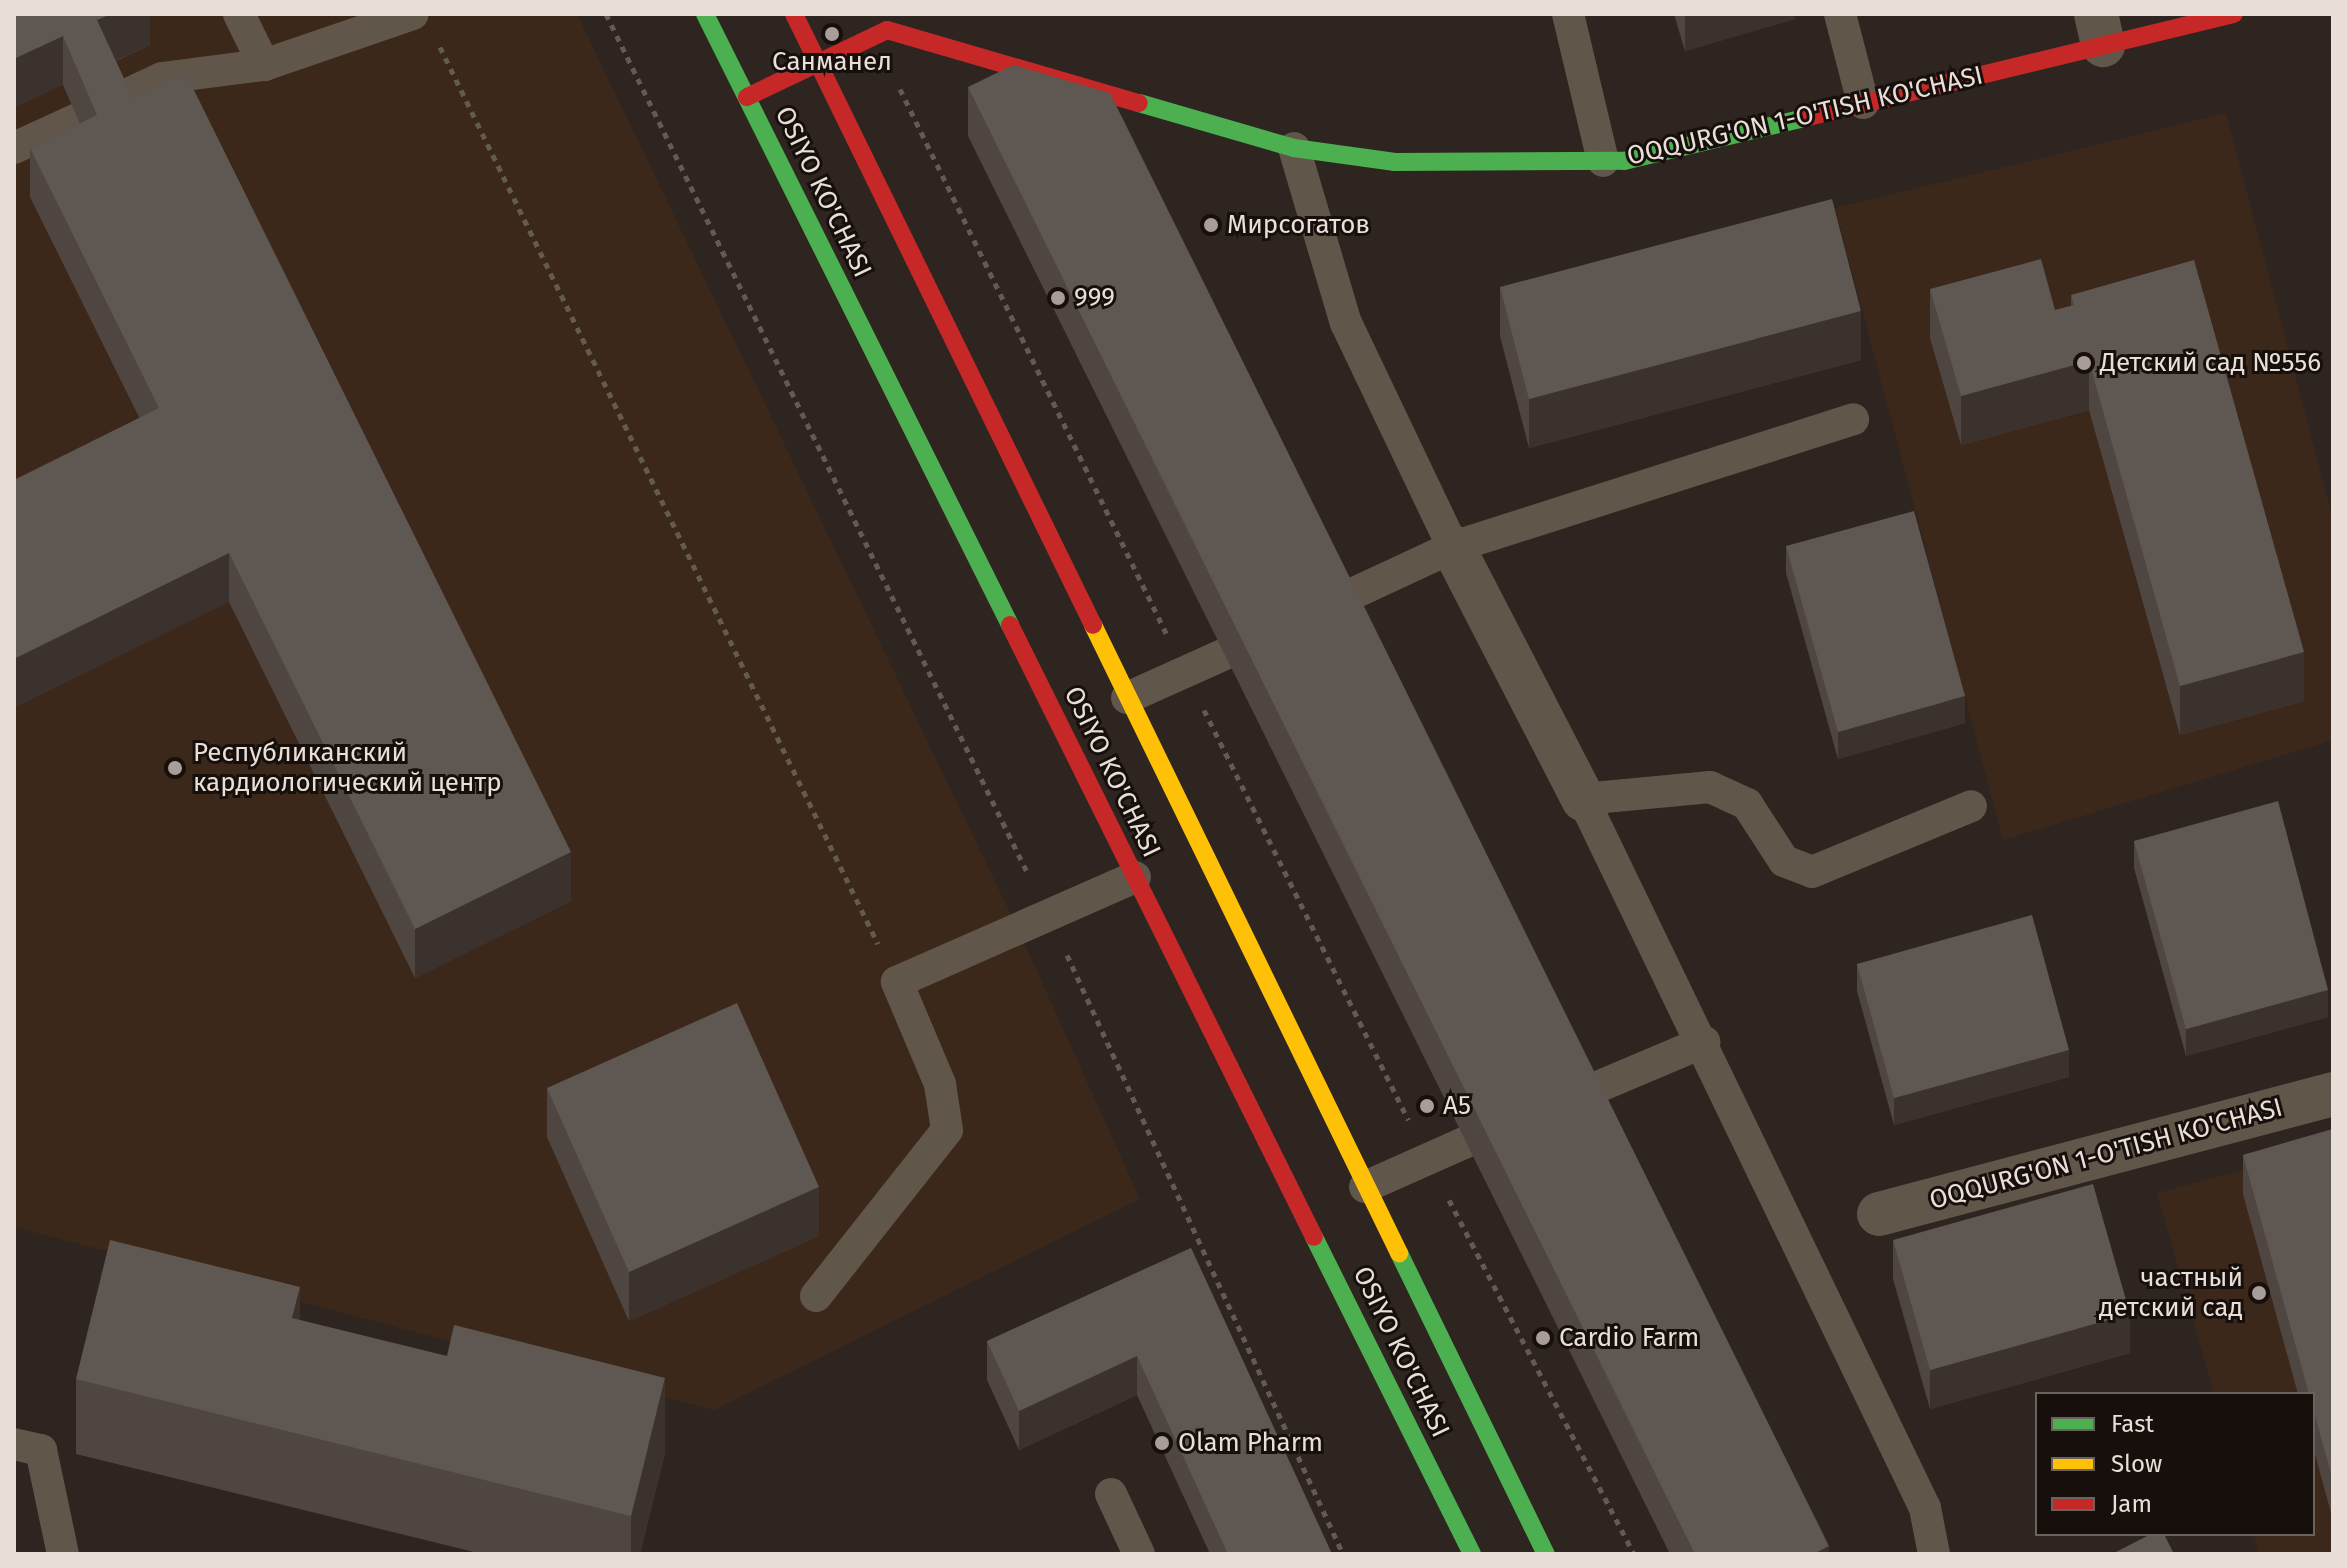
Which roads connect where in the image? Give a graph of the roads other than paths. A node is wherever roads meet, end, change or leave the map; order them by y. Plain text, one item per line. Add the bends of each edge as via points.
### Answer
1 (239, 14) edge
2 (413, 14) edge
3 (705, 14) edge
4 (794, 14) edge
5 (1568, 14) edge
6 (1840, 14) edge
7 (2234, 14) edge
8 (2099, 30) edge
9 (818, 63) junction
10 (264, 65) junction
11 (747, 97) junction
12 (113, 101) edge
13 (1863, 103) junction
14 (77, 119) edge
15 (14, 148) edge
16 (1294, 148) junction
17 (1603, 161) junction
18 (1853, 419) dead end
19 (1453, 547) junction
20 (1337, 601) edge
21 (1225, 654) edge
22 (1127, 698) junction
23 (1583, 799) junction
24 (1971, 806) dead end
25 (1135, 877) junction
26 (1704, 1042) junction
27 (1581, 1094) edge
28 (2333, 1094) edge
29 (1466, 1142) edge
30 (1365, 1187) junction
31 (1879, 1214) dead end
32 (816, 1296) dead end
33 (14, 1444) edge
34 (1111, 1494) dead end
35 (63, 1554) edge
36 (1139, 1554) edge
37 (1472, 1554) edge
38 (1546, 1554) edge
39 (1934, 1554) edge

1 - 10 lane
2 - 10 lane
3 - 11 main road, OSIYO KO'CHASI
4 - 9 main road, OSIYO KO'CHASI
5 - 17 lane
6 - 13 lane
7 - 8 main road, OQQURG'ON 1-O'TISH KO'CHASI
8 - 13 main road, OQQURG'ON 1-O'TISH KO'CHASI
9 - 11 main road, OQQURG'ON 1-O'TISH KO'CHASI
9 - 16 main road, OQQURG'ON 1-O'TISH KO'CHASI via 887,30
9 - 22 main road, OSIYO KO'CHASI
10 - 12 lane via 162,78
11 - 25 main road, OSIYO KO'CHASI
13 - 17 main road, OQQURG'ON 1-O'TISH KO'CHASI
14 - 15 lane
16 - 17 main road, OQQURG'ON 1-O'TISH KO'CHASI via 1395,162
16 - 19 lane via 1346,323
18 - 19 lane
19 - 20 lane
19 - 23 street
21 - 22 lane
22 - 30 main road, OSIYO KO'CHASI
23 - 24 lane via 1710,787 1747,804 1784,861 1812,872
23 - 26 lane
25 - 32 lane via 897,982 940,1084 947,1130
25 - 37 main road, OSIYO KO'CHASI
26 - 27 lane
26 - 39 lane via 1925,1508
28 - 31 street, OQQURG'ON 1-O'TISH KO'CHASI
29 - 30 lane
30 - 38 main road, OSIYO KO'CHASI
33 - 35 lane via 41,1450
34 - 36 lane

